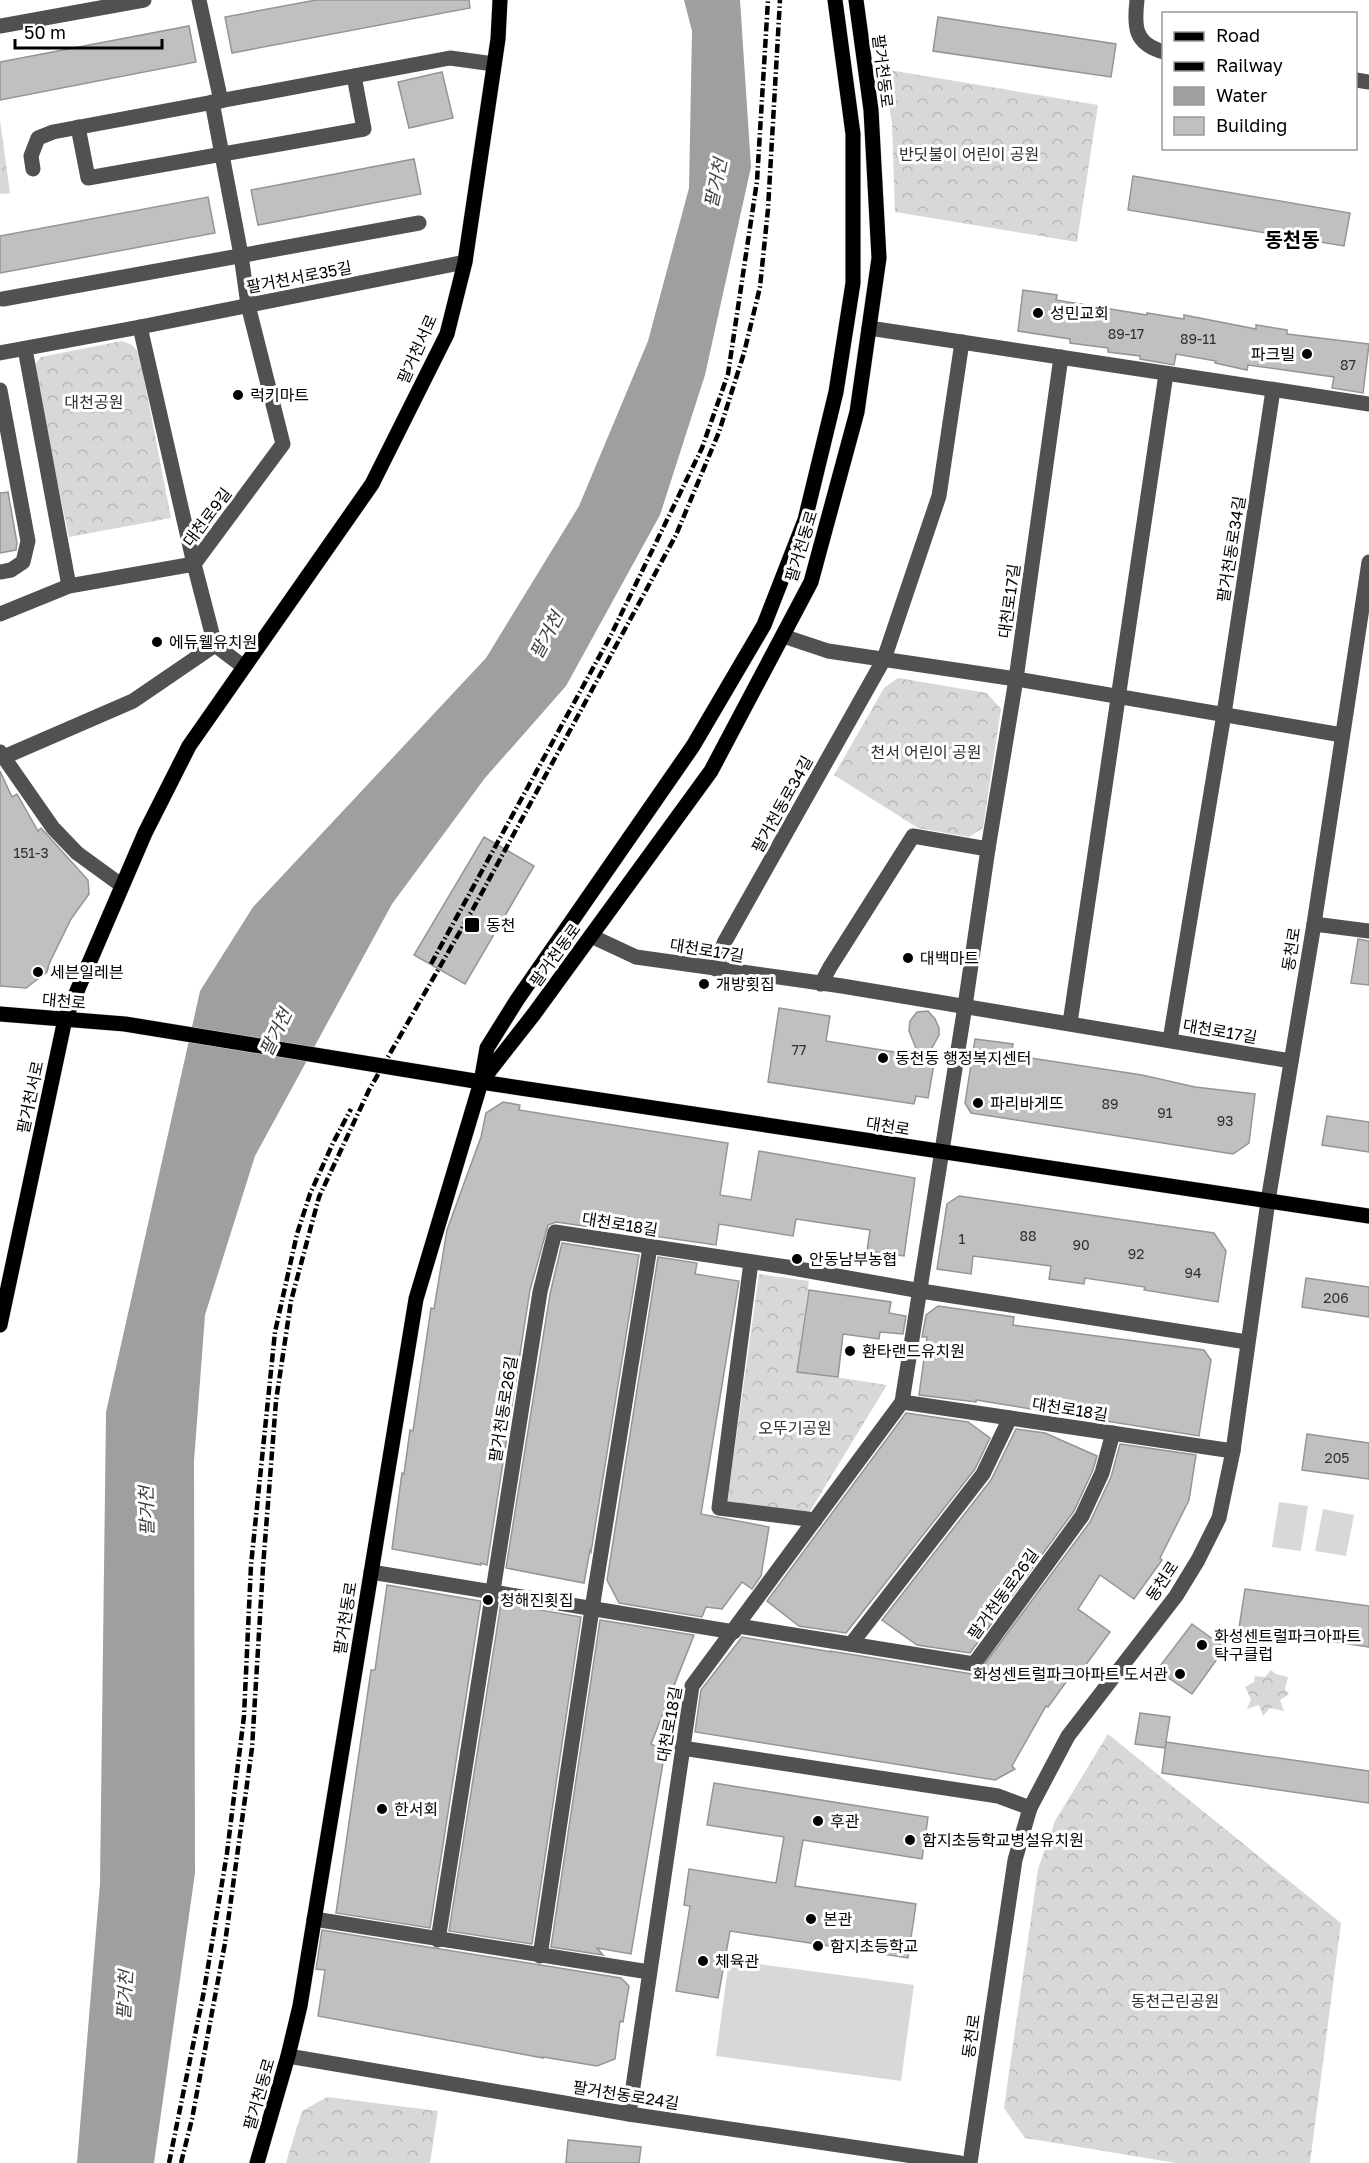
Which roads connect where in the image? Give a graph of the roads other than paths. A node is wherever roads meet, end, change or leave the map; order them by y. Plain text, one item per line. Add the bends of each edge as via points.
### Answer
1 (144, 0) edge
2 (199, 0) edge
3 (500, 0) edge
4 (835, 0) edge
5 (856, 0) edge
6 (1137, 0) edge
7 (0, 26) edge
8 (1162, 51) edge
9 (494, 64) junction
10 (354, 76) junction
11 (217, 102) junction
12 (78, 127) junction
13 (222, 155) junction
14 (33, 169) dead end
15 (420, 223) dead end
16 (241, 255) junction
17 (465, 262) junction
18 (3, 299) dead end
19 (248, 305) junction
20 (140, 327) junction
21 (869, 328) junction
22 (962, 342) junction
23 (25, 349) junction
24 (0, 353) edge
25 (1061, 357) junction
26 (1166, 374) junction
27 (0, 390) edge
28 (1274, 390) junction
29 (1369, 404) edge
30 (1369, 562) edge
31 (194, 564) junction
32 (0, 572) edge
33 (69, 586) junction
34 (0, 614) edge
35 (783, 636) junction
36 (215, 645) junction
37 (884, 659) junction
38 (244, 667) junction
39 (1016, 679) junction
40 (1118, 696) junction
41 (1224, 714) junction
42 (1342, 735) junction
43 (2, 754) edge
44 (988, 849) junction
45 (121, 885) junction
46 (1314, 924) junction
47 (1369, 931) edge
48 (591, 936) junction
49 (716, 969) junction
50 (821, 984) junction
51 (965, 1006) junction
52 (0, 1014) edge
53 (65, 1019) junction
54 (1070, 1023) junction
55 (1170, 1040) junction
56 (1291, 1061) junction
57 (481, 1082) junction
58 (942, 1153) junction
59 (1268, 1201) junction
60 (1369, 1216) edge
61 (555, 1232) joint
62 (650, 1247) junction
63 (751, 1262) junction
64 (921, 1291) junction
65 (0, 1325) edge
66 (1247, 1342) junction
67 (902, 1402) junction
68 (1010, 1418) junction
69 (1113, 1433) junction
70 (1233, 1451) junction
71 (815, 1520) junction
72 (371, 1572) junction
73 (492, 1592) junction
74 (592, 1608) junction
75 (736, 1629) junction
76 (851, 1644) junction
77 (682, 1748) junction
78 (1030, 1808) junction
79 (314, 1919) junction
80 (438, 1940) junction
81 (540, 1956) junction
82 (649, 1972) junction
83 (288, 2056) junction
84 (629, 2114) junction
85 (257, 2163) edge
86 (960, 2163) edge
87 (970, 2163) edge

1 - 7 street
2 - 11 street
3 - 9 main road, 팔거천서로
4 - 57 main road, 팔거천동로 via 853,134 853,283 836,392 805,520 764,625 693,746 487,1048
5 - 21 main road, 팔거천동로 via 871,110 879,258
6 - 8 street via 1134,24 1138,36
9 - 10 street via 450,58
9 - 17 main road, 팔거천서로
10 - 11 street
10 - 13 street via 364,129
11 - 12 street
11 - 13 street
12 - 13 street via 88,178
12 - 14 street via 38,138 32,156
13 - 16 street
15 - 16 street
16 - 18 street
16 - 19 street
17 - 19 street, 팔거천서로35길
17 - 38 main road, 팔거천서로 via 447,334 372,484
19 - 20 street, 팔거천서로35길
19 - 31 street, 대천로9길 via 283,444
20 - 23 street, 팔거천서로35길
20 - 31 street
21 - 22 street
21 - 35 main road, 팔거천동로 via 857,411 812,582
22 - 25 street
22 - 37 street, 팔거천동로34길 via 939,496
23 - 24 street, 팔거천서로35길
23 - 33 street
25 - 26 street
25 - 39 street, 대천로17길
26 - 28 street
26 - 40 street
27 - 32 street via 28,541 23,562
28 - 29 street
28 - 41 street, 팔거천동로34길
30 - 42 street, 동천로
31 - 33 street, 대천로9길
31 - 36 street
33 - 34 street, 대천로9길
35 - 37 street via 828,651
35 - 48 main road, 팔거천동로 via 711,771
36 - 38 street
36 - 43 street via 133,701
37 - 39 street
37 - 49 street, 팔거천동로34길 via 724,943
38 - 45 main road, 팔거천서로 via 189,746
39 - 40 street
39 - 44 street, 대천로17길
40 - 41 street
40 - 54 street
41 - 42 street
41 - 55 street, 팔거천동로34길
42 - 46 street, 동천로
43 - 45 street via 53,828 77,853
44 - 50 street via 913,836
44 - 51 street, 대천로17길
45 - 53 main road, 팔거천서로
46 - 47 street
46 - 56 street, 동천로
48 - 49 street, 대천로17길 via 636,957
48 - 57 main road, 팔거천동로
49 - 50 street, 대천로17길
50 - 51 street, 대천로17길
51 - 54 street, 대천로17길
51 - 58 street, 대천로17길
52 - 53 main road, 대천로
53 - 57 main road, 대천로 via 125,1024
53 - 65 main road, 팔거천서로
54 - 55 street, 대천로17길
55 - 56 street, 대천로17길
56 - 59 street, 동천로
57 - 58 main road, 대천로
57 - 72 main road, 팔거천동로 via 416,1299
58 - 59 main road, 대천로
58 - 64 street, 대천로18길
59 - 60 main road, 대천로
59 - 66 street, 동천로
61 - 62 street, 대천로18길
61 - 73 street, 팔거천동로26길 via 540,1292
62 - 63 street, 대천로18길
62 - 74 street
63 - 64 street, 대천로18길
63 - 71 street via 719,1508
64 - 66 street
64 - 67 street, 대천로18길
66 - 70 street, 동천로
67 - 68 street, 대천로18길
67 - 71 street, 대천로18길
68 - 69 street, 대천로18길
68 - 76 street via 983,1474
69 - 70 street, 대천로18길
69 - 76 street, 팔거천동로26길 via 1102,1473 1082,1516 974,1664
70 - 78 street, 동천로 via 1219,1518 1198,1560 1176,1596 1068,1736
71 - 75 street, 대천로18길
72 - 73 street, 팔거천동로26길
72 - 79 main road, 팔거천동로
73 - 74 street, 팔거천동로26길
73 - 80 street, 팔거천동로26길
74 - 75 street, 팔거천동로26길
74 - 81 street
75 - 76 street, 팔거천동로26길
75 - 77 street, 대천로18길 via 692,1686
77 - 78 street via 998,1796
77 - 82 street, 대천로18길
78 - 87 street, 동천로 via 1015,1860
79 - 80 street
79 - 83 main road, 팔거천동로
80 - 81 street
81 - 82 street
82 - 84 street, 대천로18길
83 - 84 street, 팔거천동로24길
83 - 85 main road, 팔거천동로
84 - 86 street, 팔거천동로24길

